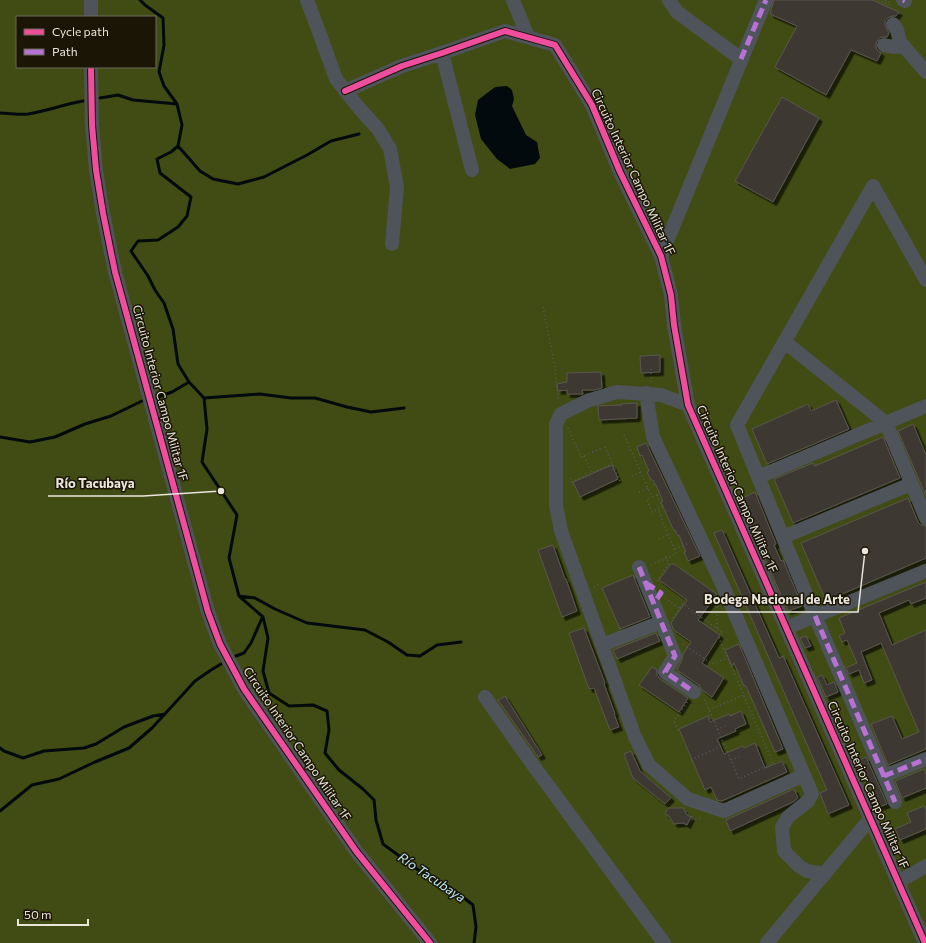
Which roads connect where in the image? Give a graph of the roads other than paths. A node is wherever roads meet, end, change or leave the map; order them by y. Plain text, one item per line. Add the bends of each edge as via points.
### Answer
1 (91, 0) edge
2 (307, 0) edge
3 (513, 0) edge
4 (669, 0) edge
5 (766, 0) edge
6 (91, 16) edge
7 (893, 24) dead end
8 (528, 37) junction
9 (884, 45) dead end
10 (904, 46) junction
11 (442, 53) junction
12 (741, 59) junction
13 (91, 68) edge
14 (926, 72) edge
15 (345, 91) junction
16 (472, 170) dead end
17 (392, 244) dead end
18 (661, 256) junction
19 (926, 280) edge
20 (785, 342) junction
21 (648, 390) junction
22 (688, 405) junction
23 (926, 406) edge
24 (886, 423) junction
25 (758, 476) junction
26 (911, 484) junction
27 (926, 518) edge
28 (783, 537) junction
29 (926, 571) edge
30 (649, 584) road end
31 (816, 616) junction
32 (786, 628) junction
33 (662, 629) junction
34 (602, 645) junction
35 (694, 692) road end
36 (485, 697) dead end
37 (926, 759) edge
38 (804, 775) junction
39 (884, 776) junction
40 (895, 802) dead end
41 (870, 819) junction
42 (926, 866) edge
43 (825, 874) junction
44 (898, 882) junction
45 (430, 943) edge
46 (664, 943) edge
47 (766, 943) edge
48 (925, 943) edge

1 - 6 street
2 - 15 street via 336,79
3 - 8 street
4 - 12 street via 677,12
5 - 12 street, Circuito Interior Campo Militar 1F
7 - 10 street
8 - 11 street, Circuito Interior Campo Militar 1F via 506,31
8 - 18 street, Circuito Interior Campo Militar 1F via 555,45 592,104 620,172
9 - 10 street
10 - 14 street
11 - 15 street, Circuito Interior Campo Militar 1F via 402,66
11 - 16 street
12 - 18 street, Circuito Interior Campo Militar 1F
13 - 45 street, Circuito Interior Campo Militar 1F via 96,170 115,272 208,612 220,644 244,689 356,850
15 - 17 street via 378,129 390,149 397,187
18 - 22 street, Circuito Interior Campo Militar 1F via 671,294
19 - 20 street via 874,186
20 - 24 street
20 - 25 street via 737,425
21 - 22 street, Circuito Interior Campo Militar 1F
21 - 34 street, Circuito Interior Campo Militar 1F via 617,392 587,401 561,414 556,424 556,505 561,531
21 - 38 street via 653,437 723,586
22 - 32 street, Circuito Interior Campo Militar 1F
23 - 24 street
24 - 25 street
24 - 26 street
25 - 28 street
26 - 27 street
26 - 28 street
28 - 31 street
29 - 31 street
30 - 33 street
31 - 32 street
31 - 39 street
32 - 41 street, Circuito Interior Campo Militar 1F
33 - 34 street
33 - 35 street via 676,656 665,672
34 - 38 street, Circuito Interior Campo Militar 1F via 635,738 649,765 688,799 724,811
36 - 46 street via 537,772
37 - 39 street
38 - 43 street via 812,794 808,801 788,817 782,827 784,851 806,871
39 - 40 street
41 - 43 street, Circuito Interior Campo Militar 1F
41 - 44 street, Circuito Interior Campo Militar 1F
42 - 44 street
43 - 47 street, Circuito Interior Campo Militar 1F
44 - 48 street, Circuito Interior Campo Militar 1F

